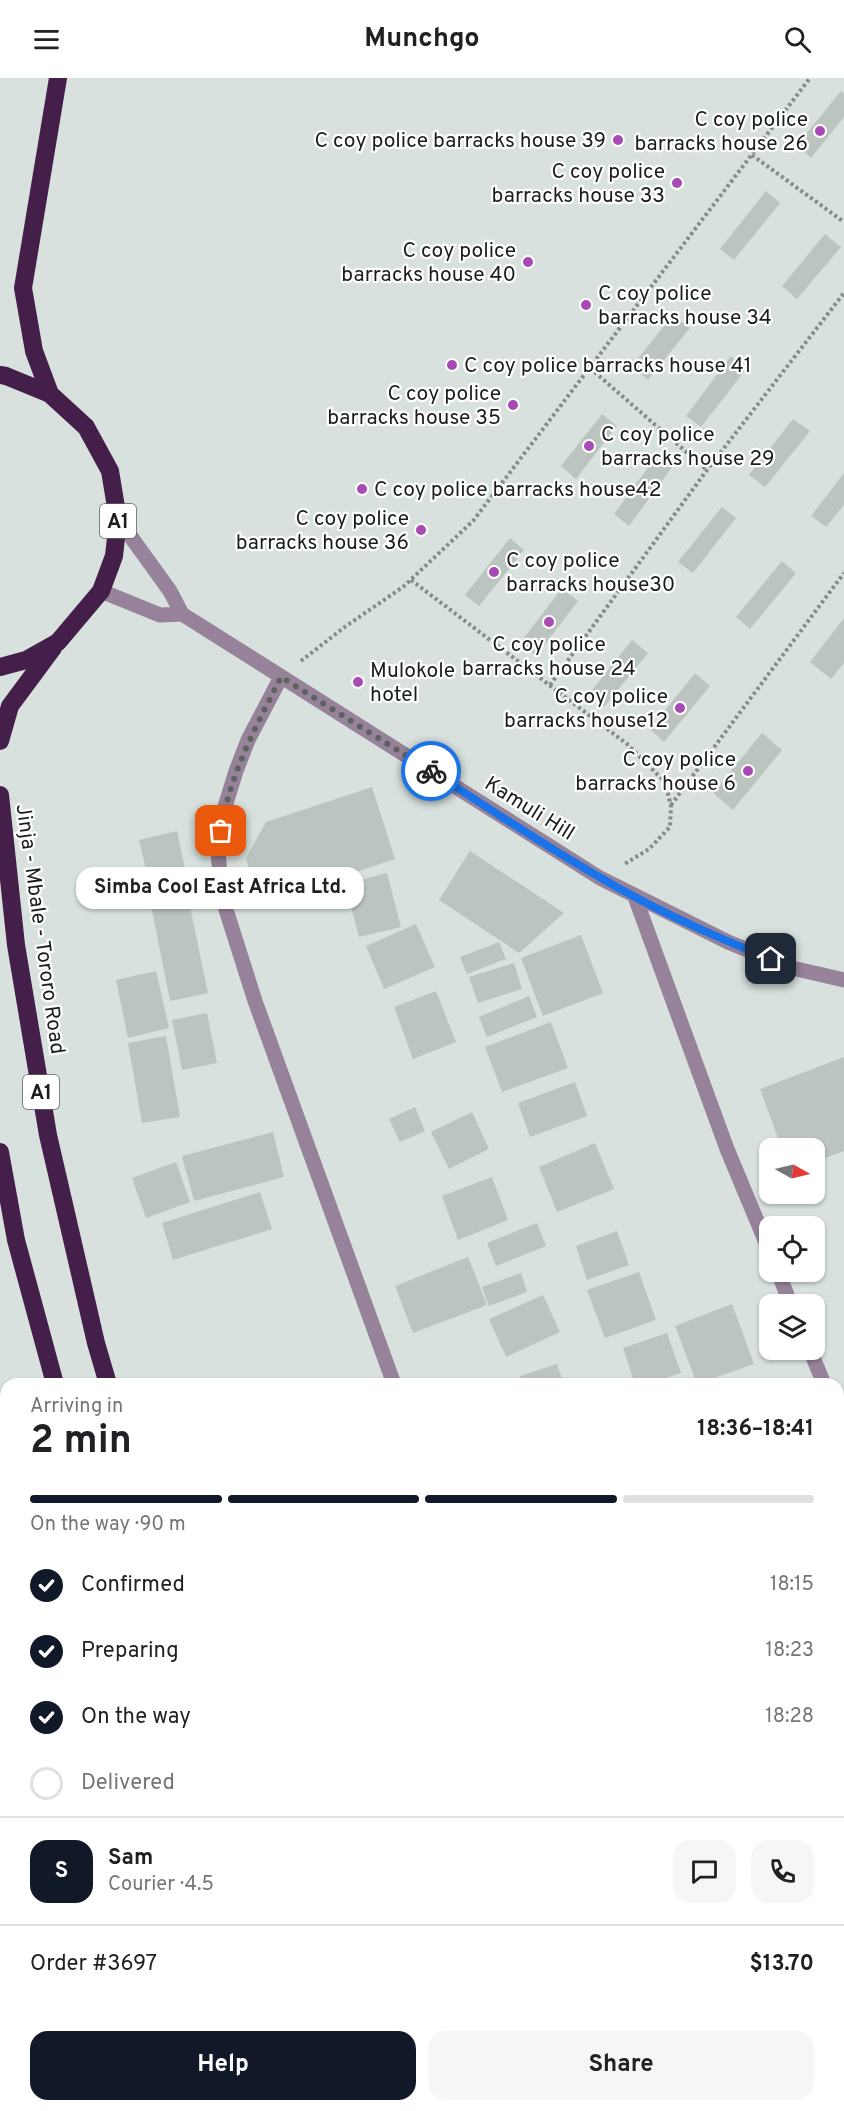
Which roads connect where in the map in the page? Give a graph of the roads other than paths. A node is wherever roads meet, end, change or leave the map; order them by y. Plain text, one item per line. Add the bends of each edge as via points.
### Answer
1 (58, 78) edge
2 (0, 375) edge
3 (50, 394) junction
4 (118, 519) junction
5 (101, 591) junction
6 (182, 614) junction
7 (58, 642) junction
8 (0, 667) edge
9 (281, 677) junction
10 (0, 741) edge
11 (0, 795) edge
12 (635, 897) junction
13 (844, 980) edge
14 (0, 1152) edge
15 (759, 1226) edge
16 (814, 1360) edge
17 (53, 1378) edge
18 (106, 1378) edge
19 (392, 1378) edge
20 (822, 1378) edge

1 - 3 highway, A1 via 23,288 34,351
2 - 3 highway, A1
3 - 4 highway, A1 via 86,428 110,471
4 - 5 highway, A1 via 114,556
4 - 6 street, Kamuli Hill
5 - 6 street, Kamuli Hill via 160,615
5 - 7 highway, A1
6 - 9 street, Kamuli Hill
7 - 8 highway, A1 via 26,660
7 - 10 highway, A1 via 10,706
9 - 12 street, Kamuli Hill
9 - 19 street via 248,740 224,810 218,852 222,897 255,1002
11 - 18 highway, Jinja - Mbale - Tororo Road / A1 via 16,945 48,1135
12 - 13 street, Kamuli Hill via 792,968
12 - 15 street
14 - 17 highway via 16,1240
16 - 20 street

